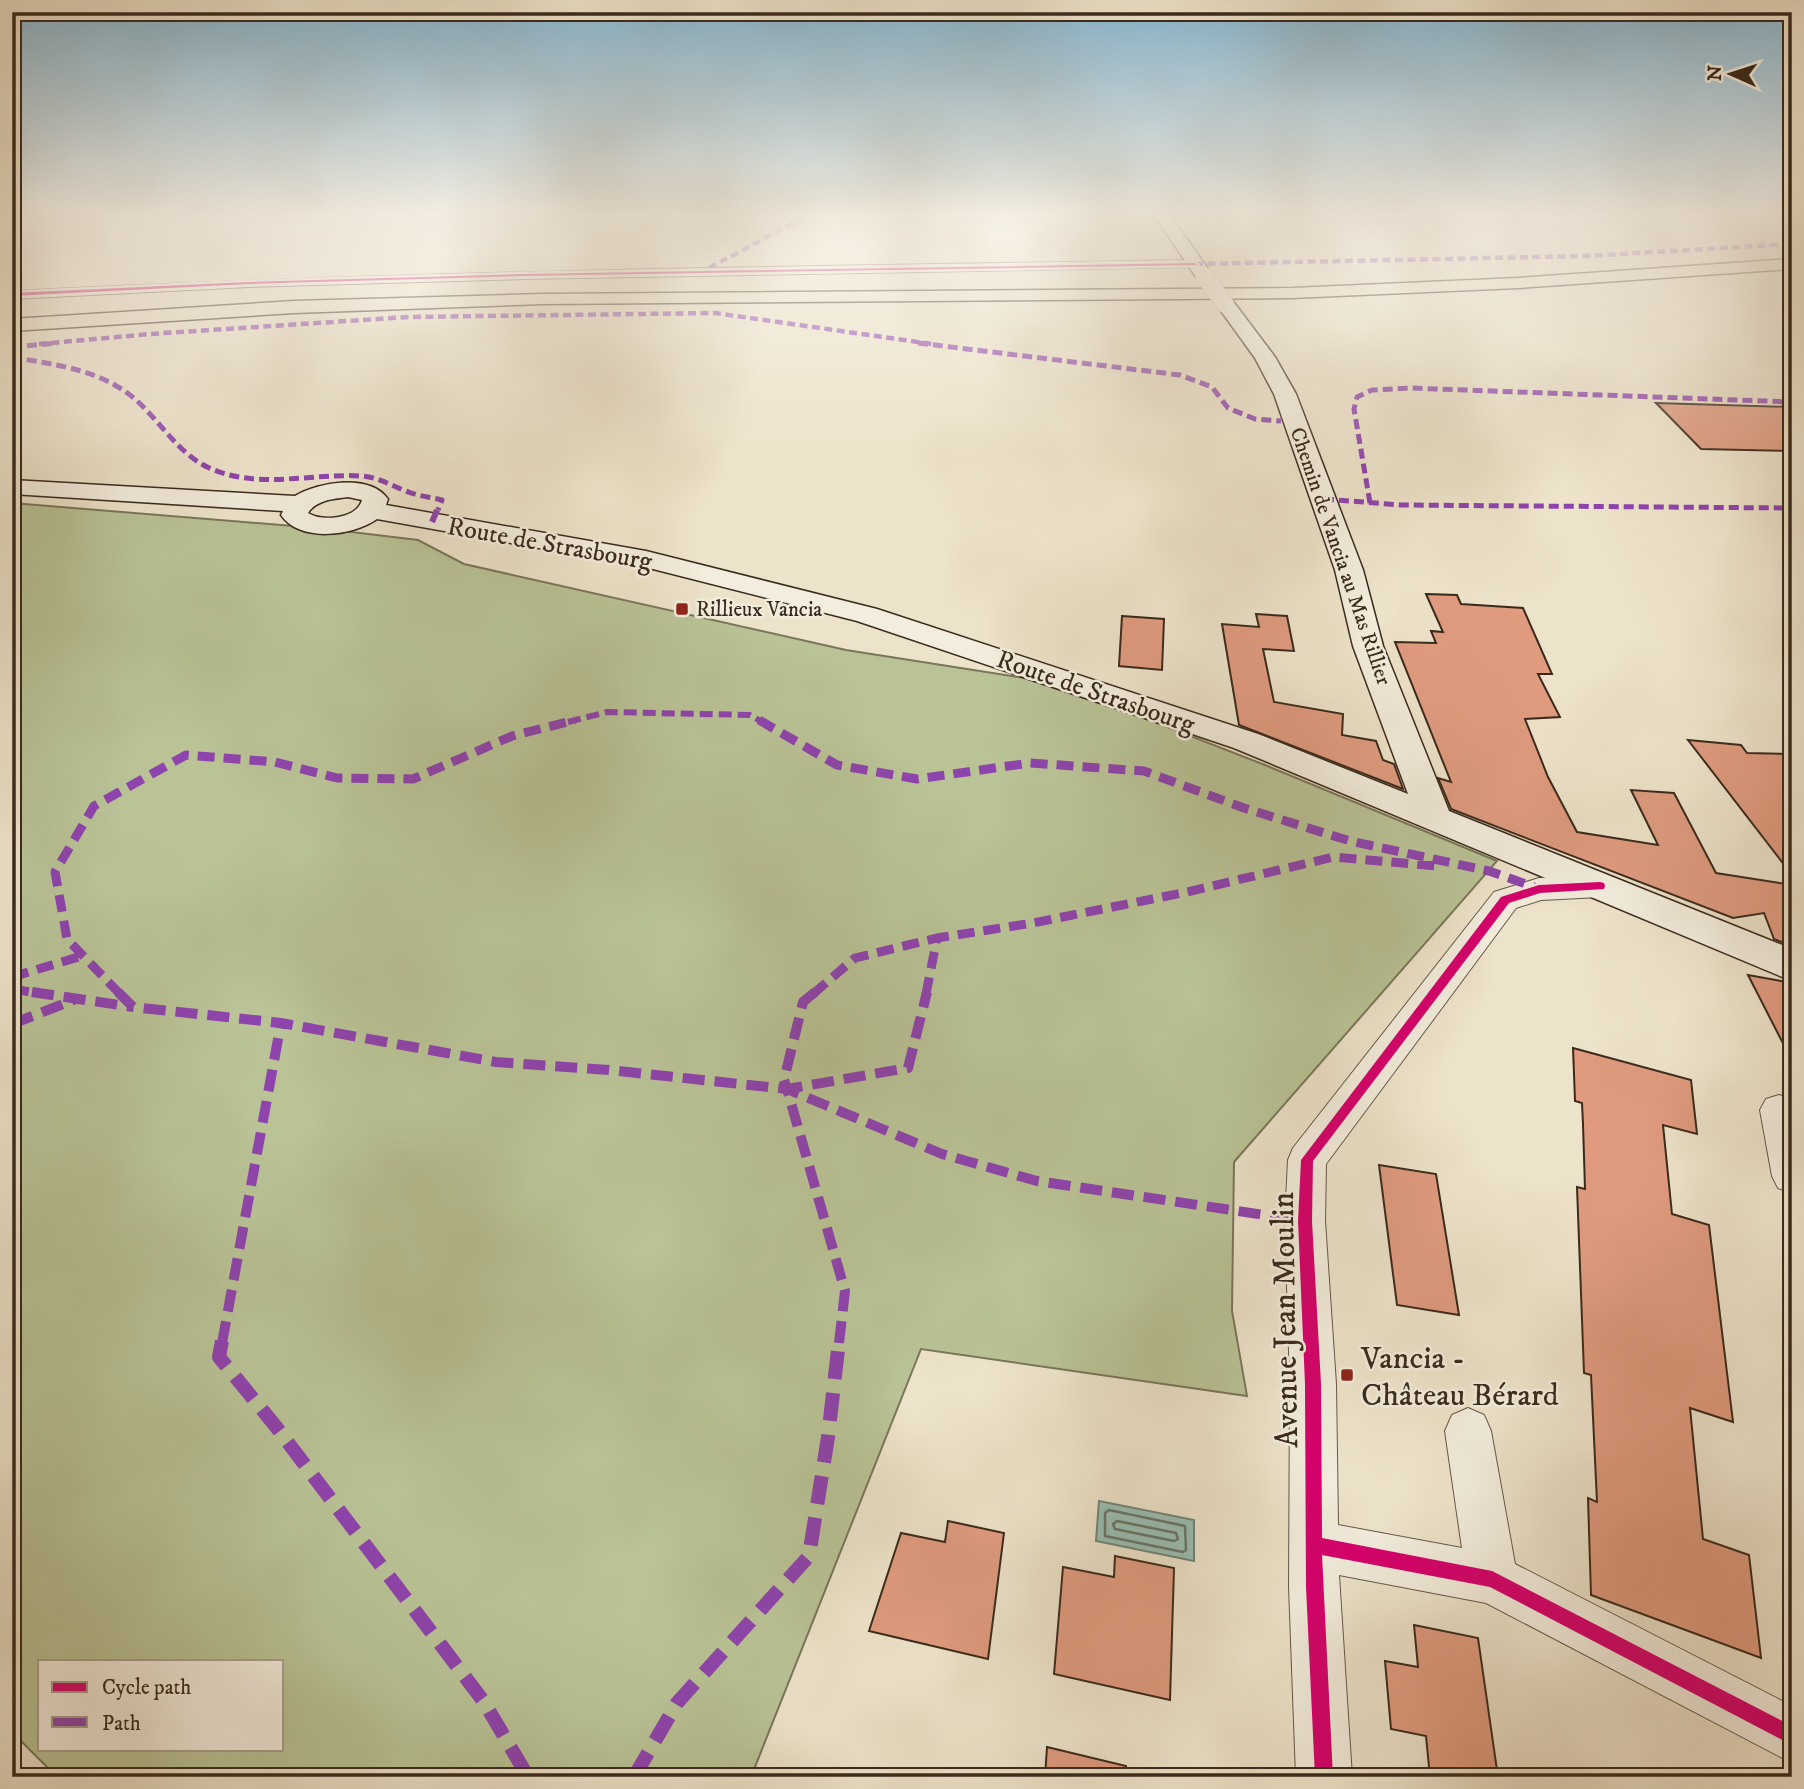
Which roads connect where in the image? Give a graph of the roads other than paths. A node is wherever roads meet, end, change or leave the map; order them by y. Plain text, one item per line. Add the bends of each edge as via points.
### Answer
1 (309, 298) edge
2 (607, 298) edge
3 (1222, 298) edge
4 (12, 316) edge
5 (12, 325) edge
6 (12, 487) edge
7 (1434, 820) junction
8 (1600, 886) junction
9 (1792, 966) edge
10 (1779, 1110) dead end
11 (1792, 1176) edge
12 (1468, 1431) dead end
13 (1314, 1545) junction
14 (1492, 1579) junction
15 (1792, 1736) edge
16 (1324, 1777) edge

1 - 4 highway
2 - 5 highway via 294,307
3 - 7 main road, Chemin de Vancia au Mas Rillier, bridge via 1265,357 1285,394 1349,569 1368,646
6 - 7 main road, Route de Strasbourg via 301,504 322,494 348,490 370,494 375,504 372,510 646,559 867,615 1246,741
7 - 8 main road, Route de Strasbourg
8 - 9 main road, Route de Strasbourg
8 - 13 street, Avenue Jean Moulin via 1539,889 1505,900 1307,1160
10 - 11 street
12 - 14 street
13 - 14 street
13 - 16 street, Avenue Jean Moulin
14 - 15 street

